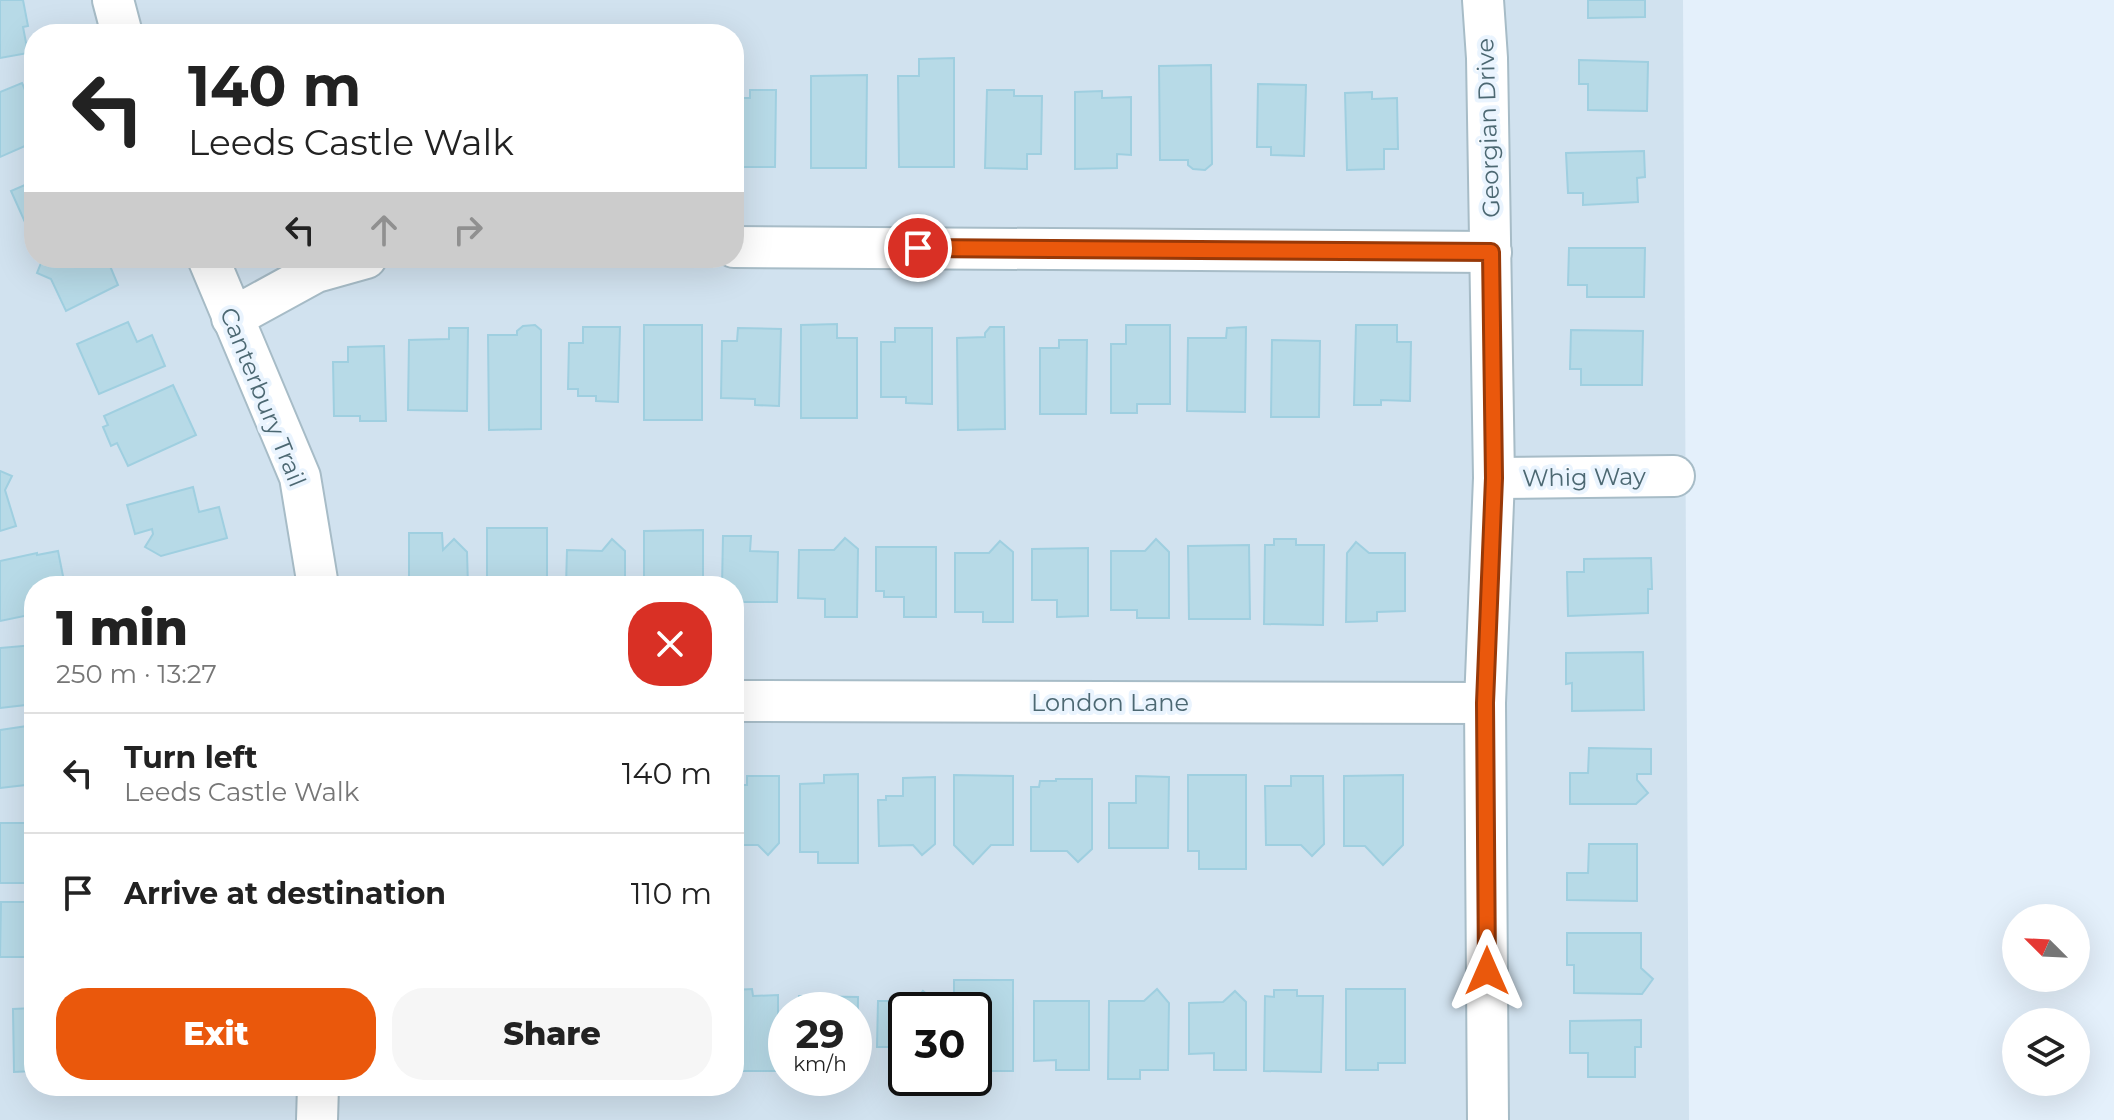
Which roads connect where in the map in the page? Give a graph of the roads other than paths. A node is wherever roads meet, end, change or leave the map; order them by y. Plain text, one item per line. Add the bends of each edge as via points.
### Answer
1 (113, 0) edge
2 (1483, 0) edge
3 (119, 24) edge
4 (744, 247) edge
5 (1491, 252) junction
6 (212, 268) edge
7 (330, 268) edge
8 (232, 318) junction
9 (1674, 476) dead end
10 (1494, 478) junction
11 (316, 576) edge
12 (744, 701) edge
13 (1485, 703) junction
14 (318, 1096) edge
15 (317, 1120) edge
16 (1488, 1120) edge

1 - 3 street
2 - 5 street, Georgian Drive
4 - 5 street
5 - 10 street, Georgian Drive
6 - 8 street, Canterbury Trail
7 - 8 street
8 - 11 street, Canterbury Trail via 300,477
9 - 10 street, Whig Way
10 - 13 street, Georgian Drive
12 - 13 street, London Lane
13 - 16 street, Georgian Drive
14 - 15 street

